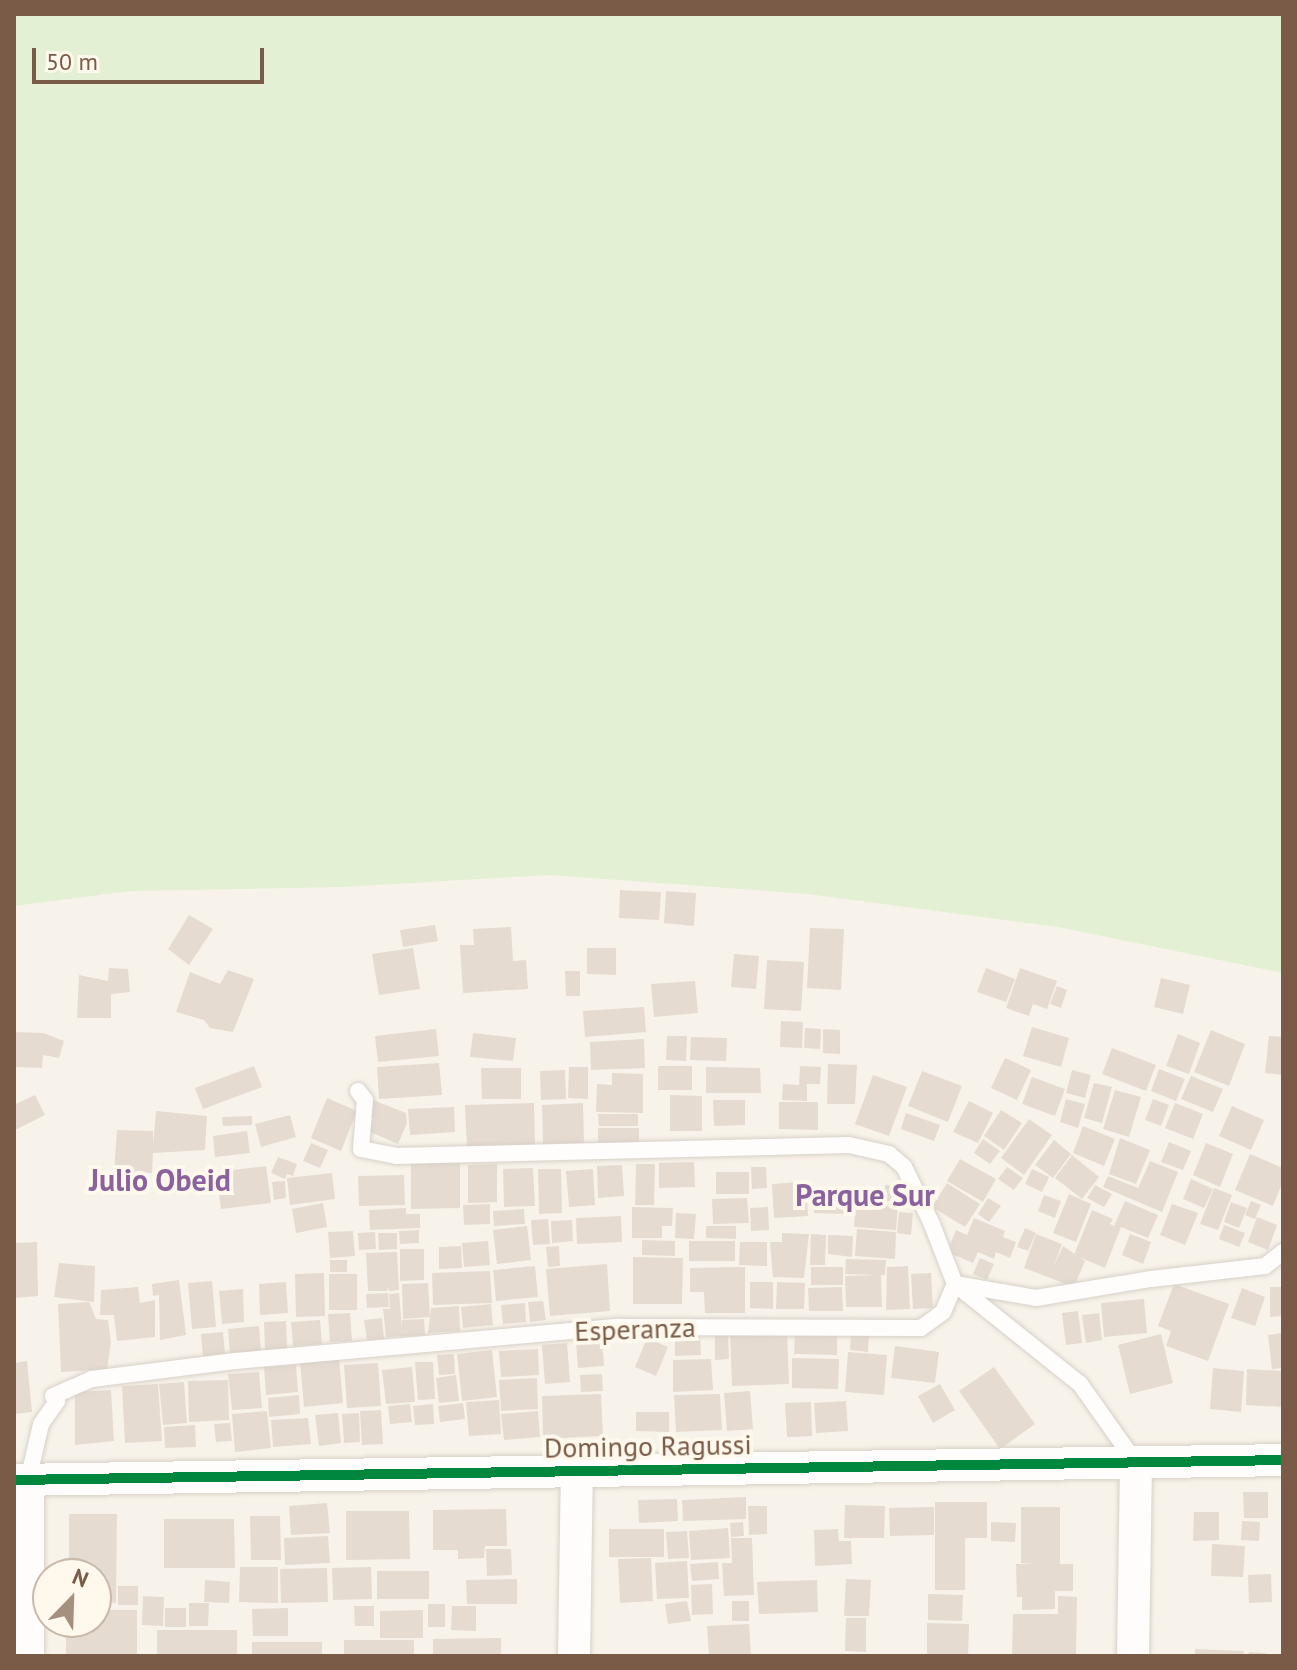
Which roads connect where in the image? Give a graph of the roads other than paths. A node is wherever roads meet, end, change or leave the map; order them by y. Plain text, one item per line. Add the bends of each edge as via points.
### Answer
1 (358, 1091) dead end
2 (1283, 1252) edge
3 (955, 1284) junction
4 (1283, 1460) edge
5 (1136, 1463) junction
6 (577, 1471) junction
7 (21, 1480) edge
8 (28, 1656) edge
9 (574, 1656) edge
10 (1133, 1656) edge

1 - 3 lane via 365,1100 361,1149 396,1156 849,1145 889,1154 904,1167
2 - 3 lane via 1265,1266 1036,1298
3 - 5 lane via 1080,1384
3 - 7 lane, Esperanza via 943,1312 921,1328 618,1327 92,1379 53,1396 57,1401 41,1424
4 - 5 street, Domingo Ragussi
5 - 6 street, Domingo Ragussi
5 - 10 street
6 - 7 street, Domingo Ragussi
6 - 9 street
7 - 8 street

